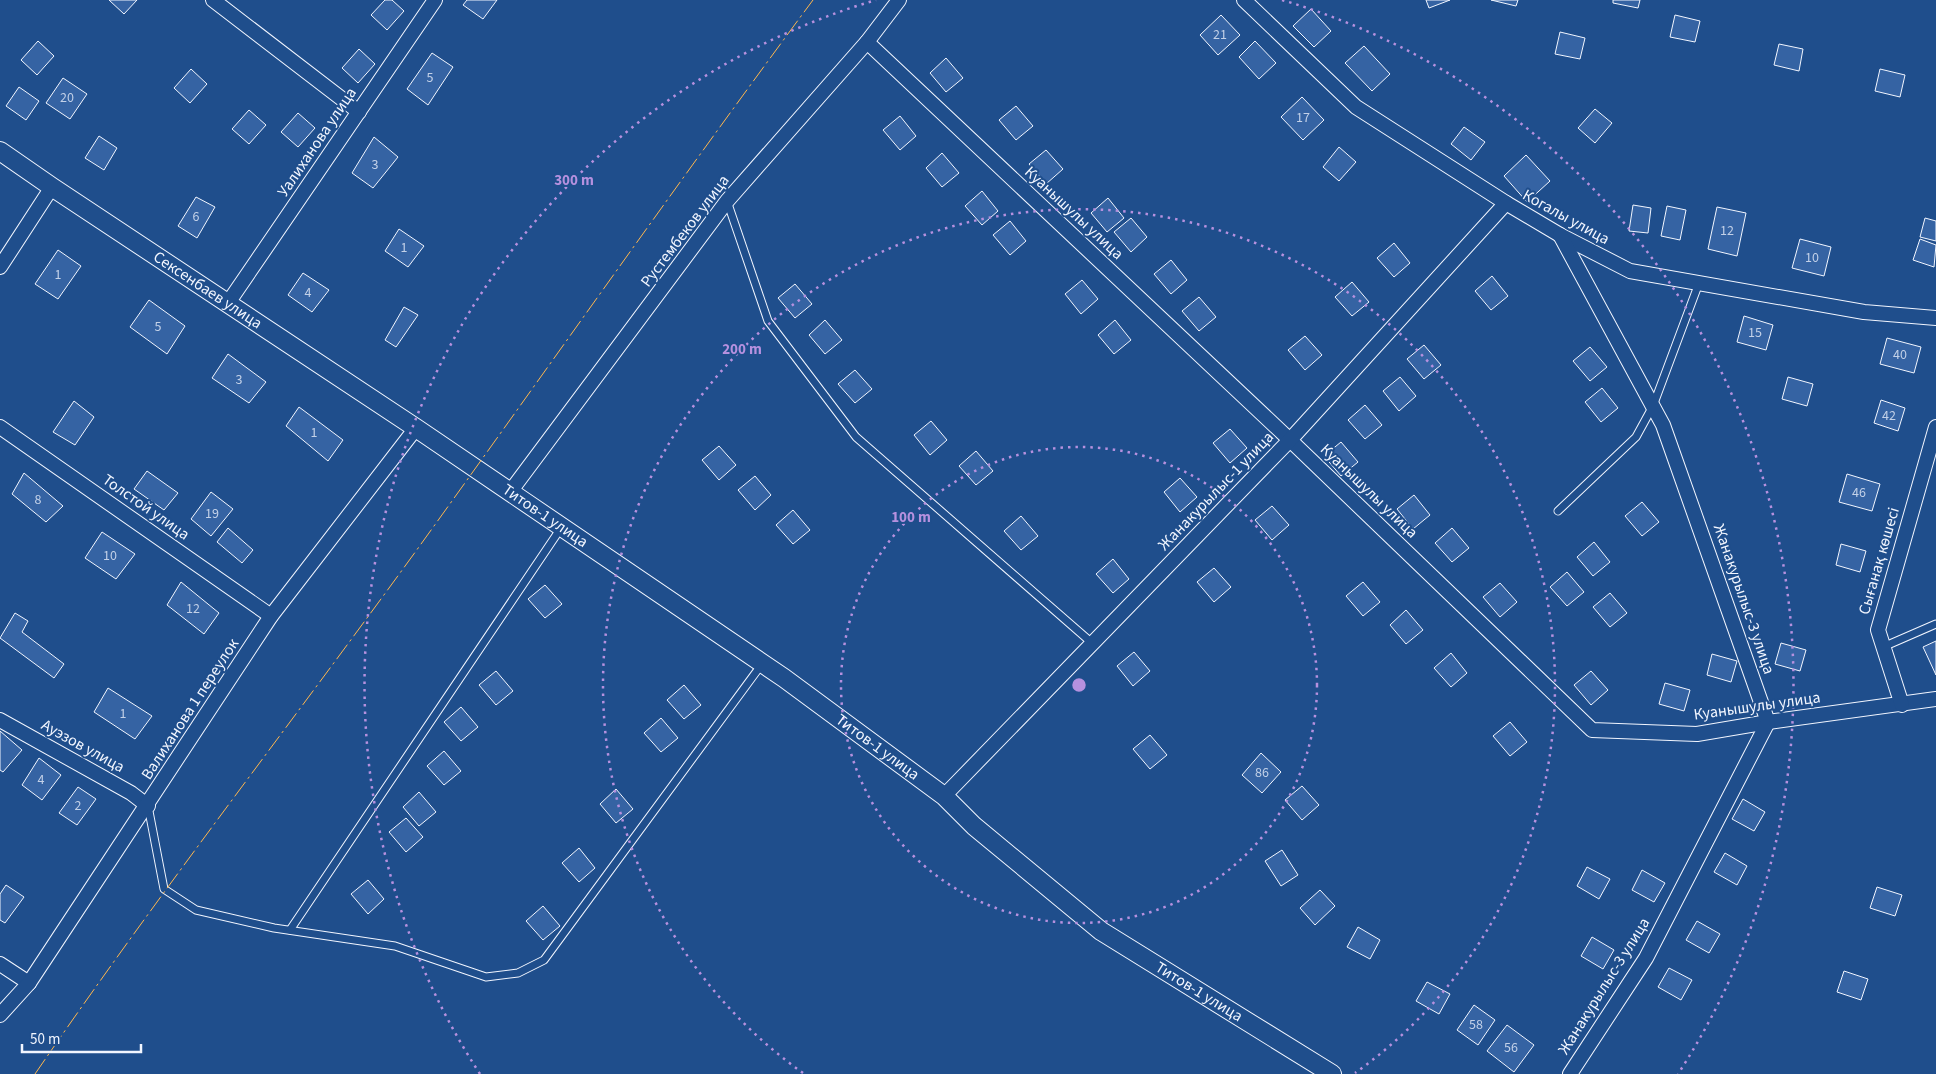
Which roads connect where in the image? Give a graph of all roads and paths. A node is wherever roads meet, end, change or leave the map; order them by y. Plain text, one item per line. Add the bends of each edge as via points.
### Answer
1 (213, 0) edge
2 (435, 0) edge
3 (899, 0) edge
4 (1244, 0) edge
5 (867, 42) junction
6 (359, 112) junction
7 (0, 151) edge
8 (52, 187) junction
9 (727, 201) junction
10 (1506, 203) junction
11 (1560, 235) junction
12 (0, 267) edge
13 (1699, 283) junction
14 (228, 303) junction
15 (1936, 318) edge
16 (1653, 406) junction
17 (0, 427) edge
18 (1936, 427) edge
19 (416, 428) junction
20 (1290, 440) junction
21 (510, 492) junction
22 (1558, 511) dead end
23 (561, 527) junction
24 (271, 616) junction
25 (1936, 624) edge
26 (1092, 643) junction
27 (1883, 647) junction
28 (762, 664) junction
29 (1936, 699) edge
30 (1902, 705) junction
31 (0, 720) edge
32 (1768, 722) junction
33 (944, 796) junction
34 (148, 806) junction
35 (290, 930) junction
36 (0, 964) edge
37 (29, 983) junction
38 (0, 1015) edge
39 (1332, 1074) edge
40 (1570, 1074) edge

1 - 6 street
2 - 6 street, Уалиханова улица
3 - 5 street, Рустембеков улица
4 - 10 street, Когалы улица via 1356,107
5 - 9 street, Рустембеков улица
5 - 20 street, Куанышулы улица
6 - 14 street, Уалиханова улица
7 - 8 street, Сексенбаев улица
8 - 12 street
8 - 14 street, Сексенбаев улица
9 - 21 street, Рустембеков улица
9 - 26 lane via 768,322 856,437
10 - 11 street, Когалы улица
10 - 20 street, Жанакурылыс-1 улица
11 - 13 street, Когалы улица via 1630,271
11 - 16 street, Жанакурылыс-3 улица
13 - 15 street, Когалы улица via 1864,312
13 - 16 lane
14 - 19 street, Сексенбаев улица
16 - 22 lane via 1636,437
16 - 32 street, Жанакурылыс-3 улица via 1663,424
17 - 24 street, Толстой улица
18 - 27 street, Сығанақ көшесі via 1878,630
19 - 21 street, Титов-1 улица
19 - 24 street, Валиханова 1 переулок
20 - 26 street, Жанакурылыс-1 улица
20 - 32 street, Куанышулы улица via 1592,730 1697,734
21 - 23 street, Титов-1 улица
23 - 28 street, Титов-1 улица
23 - 35 lane
24 - 34 street, Валиханова 1 переулок
25 - 27 lane
26 - 33 street, Жанакурылыс-1 улица
27 - 30 street, Сығанақ көшесі
28 - 33 street, Титов-1 улица
28 - 35 lane via 544,960 518,973 486,977 395,946
29 - 30 street, Куанышулы улица
30 - 32 street, Куанышулы улица
31 - 34 street, Ауэзов улица via 131,792
32 - 40 street, Жанакурылыс-3 улица via 1646,958
33 - 39 street, Титов-1 улица via 974,826 1101,931
34 - 35 lane via 164,888 196,910
34 - 37 street, Валиханова 1 переулок
36 - 37 street
37 - 38 street, Валиханова 1 переулок

